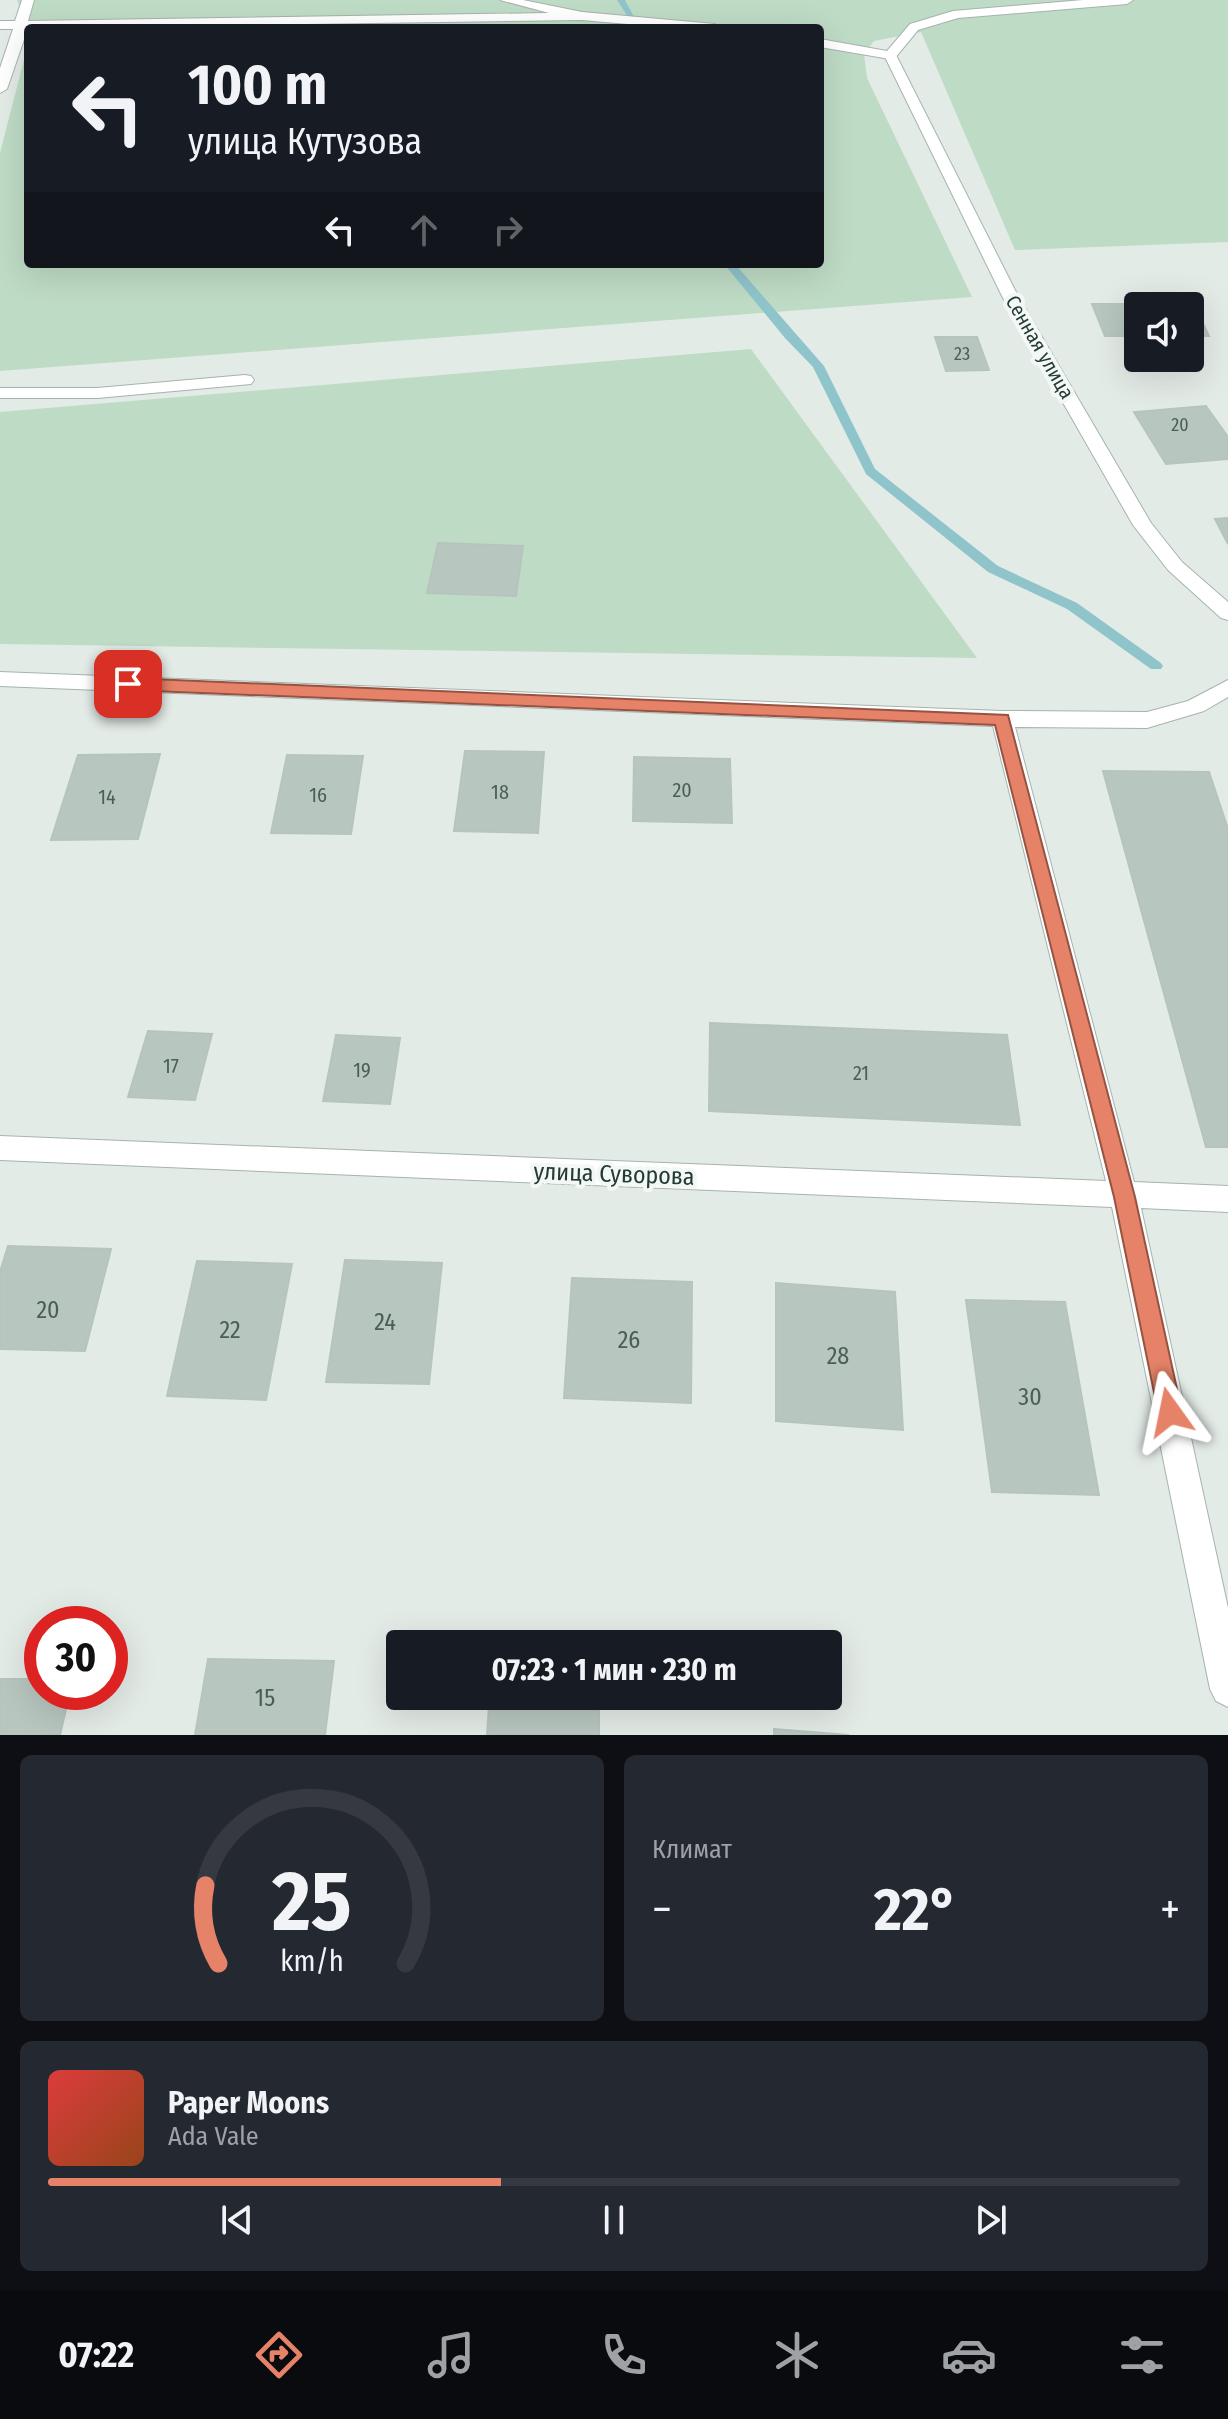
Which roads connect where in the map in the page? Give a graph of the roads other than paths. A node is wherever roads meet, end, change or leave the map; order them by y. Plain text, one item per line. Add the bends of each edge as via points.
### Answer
1 (28, 0) edge
2 (506, 0) edge
3 (1127, 0) edge
4 (582, 16) junction
5 (18, 24) junction
6 (671, 24) edge
7 (0, 25) edge
8 (824, 44) edge
9 (890, 55) junction
10 (0, 89) edge
11 (245, 380) dead end
12 (0, 393) edge
13 (1228, 613) edge
14 (0, 679) edge
15 (1228, 687) edge
16 (1002, 719) junction
17 (0, 1148) edge
18 (1124, 1197) junction
19 (1228, 1199) edge
20 (1228, 1689) edge

1 - 5 street
2 - 4 street
3 - 9 street via 957,14 914,27
4 - 5 street
4 - 6 street
5 - 7 street
5 - 10 street
8 - 9 street
9 - 13 street, Сенная улица via 1010,296 1143,525 1175,566
11 - 12 street via 97,393
14 - 16 street
15 - 16 street via 1196,706 1147,720
16 - 18 street
17 - 18 street, улица Суворова
18 - 19 street, улица Суворова
18 - 20 street

